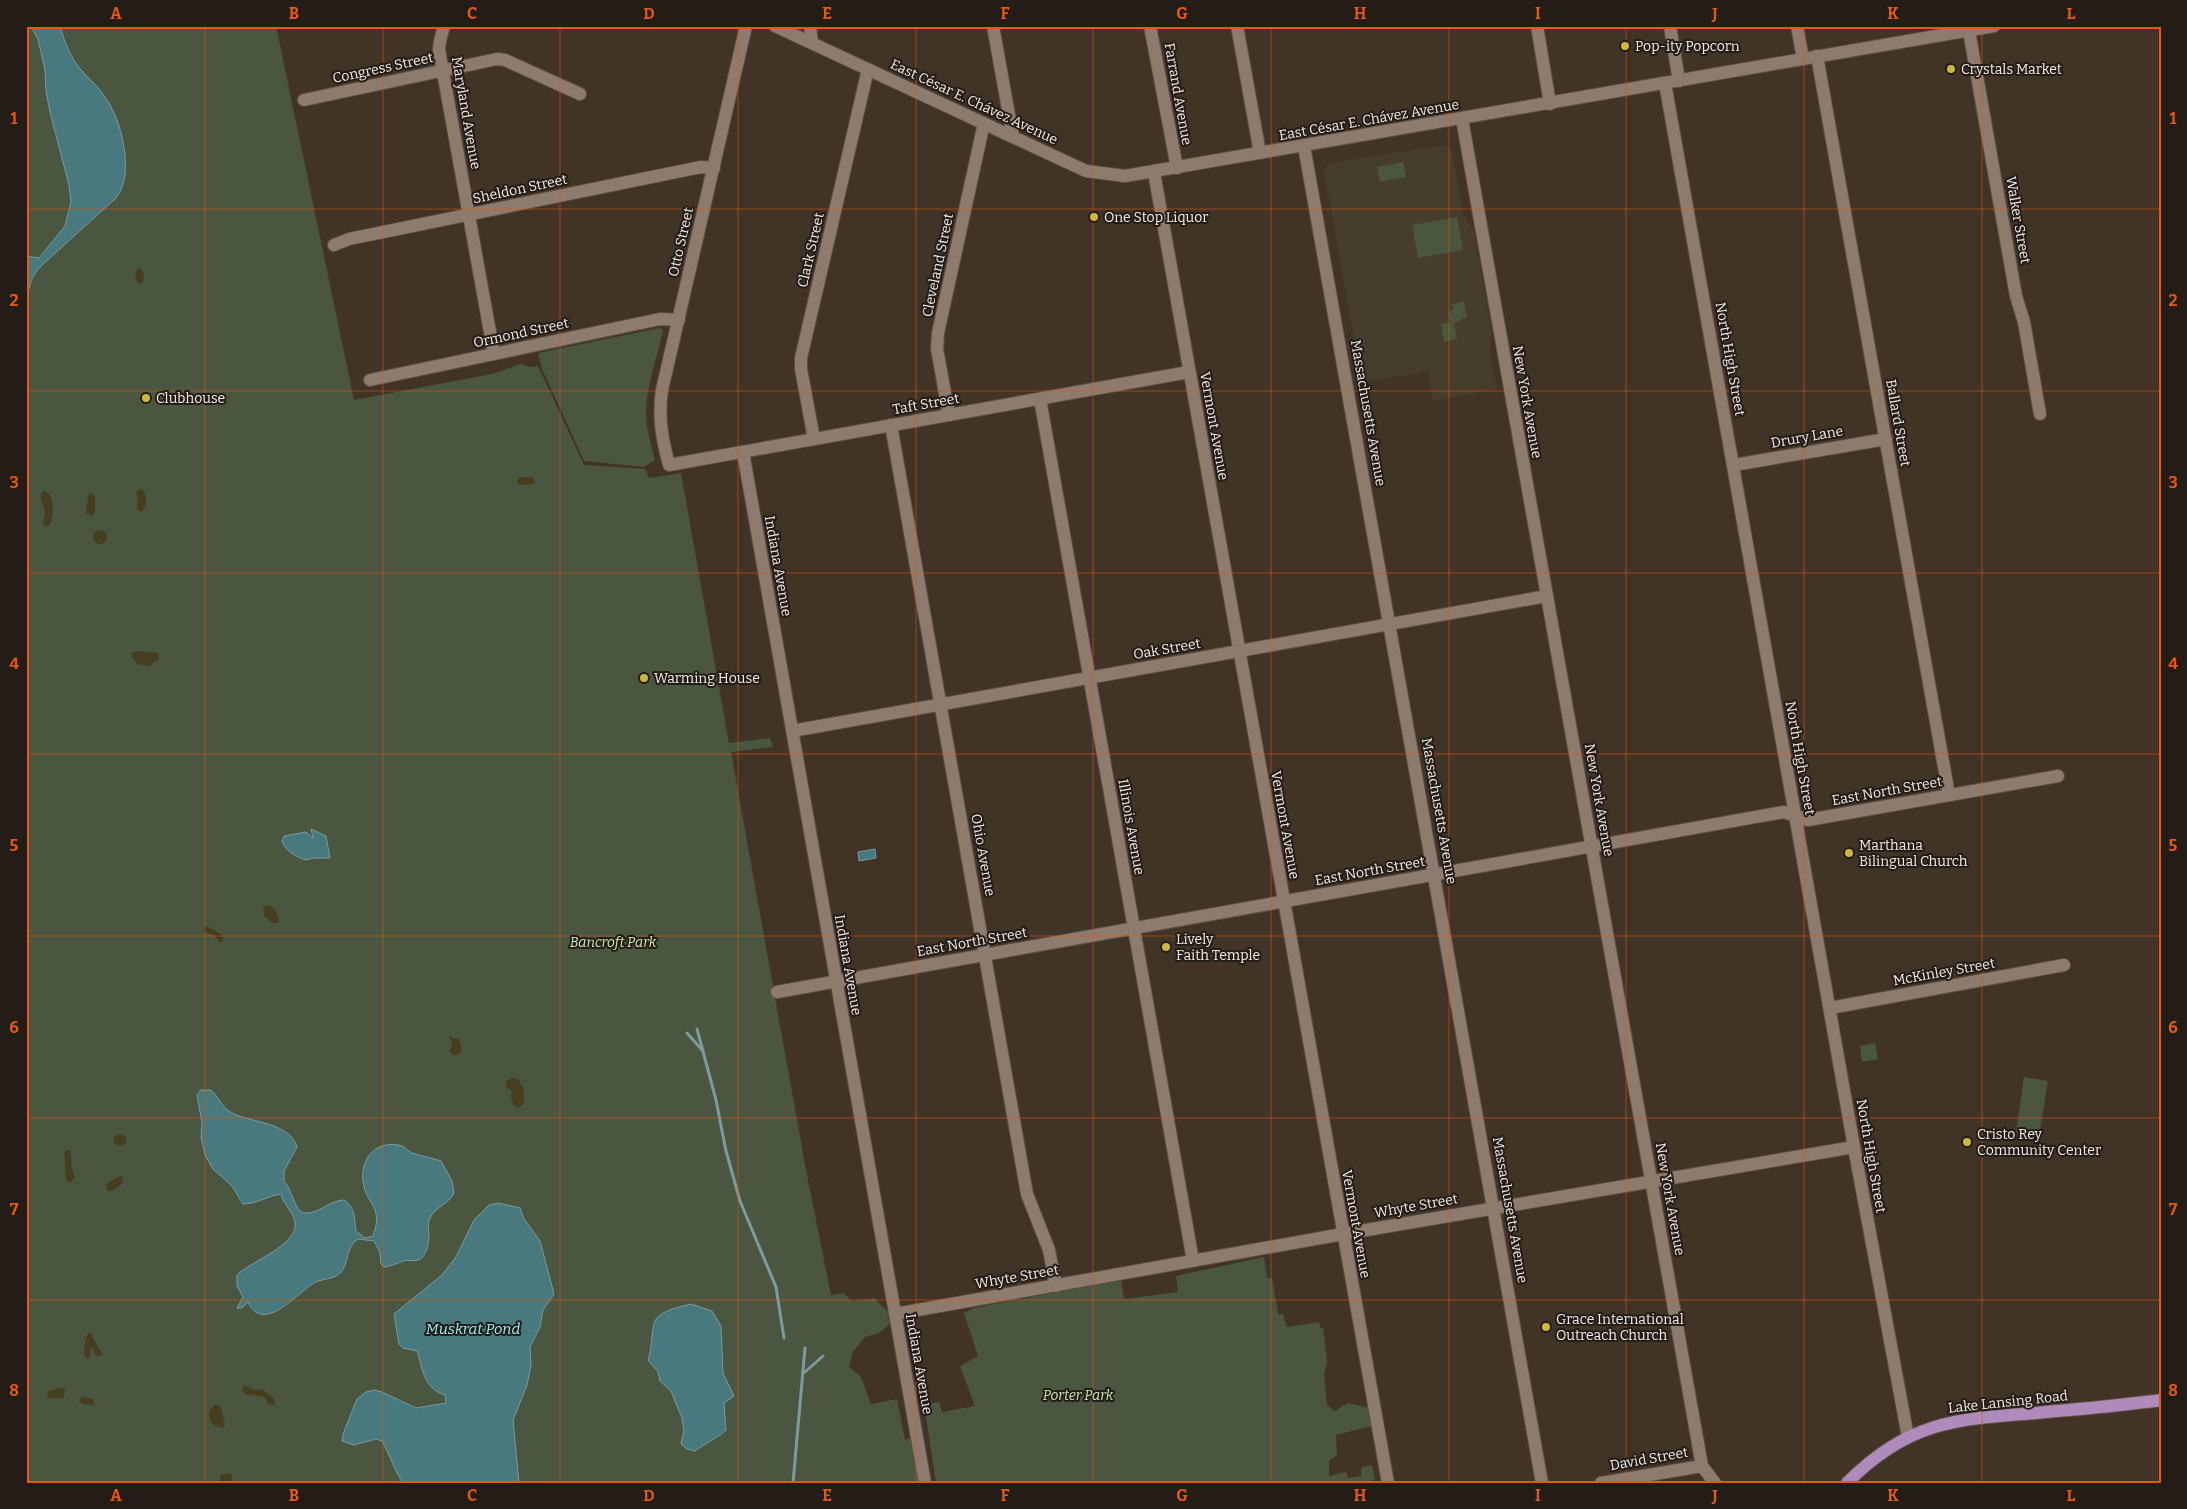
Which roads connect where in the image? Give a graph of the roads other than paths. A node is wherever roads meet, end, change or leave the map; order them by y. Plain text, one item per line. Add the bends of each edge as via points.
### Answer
1 (444, 26) edge
2 (746, 26) edge
3 (775, 26) edge
4 (810, 26) edge
5 (993, 26) edge
6 (1150, 26) edge
7 (1237, 26) edge
8 (1537, 26) edge
9 (1670, 26) edge
10 (1797, 26) edge
11 (1994, 26) edge
12 (1954, 30) edge
13 (1969, 31) junction
14 (812, 43) junction
15 (1817, 56) junction
16 (1802, 59) junction
17 (868, 69) junction
18 (443, 70) junction
19 (1679, 81) junction
20 (1665, 84) junction
21 (580, 94) dead end
22 (304, 100) dead end
23 (1550, 104) junction
24 (1462, 119) junction
25 (984, 123) junction
26 (1013, 137) junction
27 (1304, 146) junction
28 (1260, 153) junction
29 (714, 168) junction
30 (1177, 168) junction
31 (1154, 172) junction
32 (469, 215) junction
33 (334, 245) dead end
34 (679, 320) junction
35 (494, 354) junction
36 (1189, 372) junction
37 (370, 380) dead end
38 (1040, 398) junction
39 (2040, 414) dead end
40 (949, 415) junction
41 (891, 425) junction
42 (814, 439) junction
43 (1886, 439) junction
44 (743, 452) junction
45 (668, 464) joint
46 (1734, 465) junction
47 (1547, 596) junction
48 (1390, 624) junction
49 (1239, 651) junction
50 (1089, 678) junction
51 (941, 705) junction
52 (792, 732) junction
53 (2058, 776) dead end
54 (1949, 795) junction
55 (1796, 817) junction
56 (1592, 847) junction
57 (1435, 874) junction
58 (1284, 901) junction
59 (1134, 928) junction
60 (986, 955) junction
61 (2064, 965) dead end
62 (836, 982) junction
63 (777, 992) dead end
64 (1830, 1008) junction
65 (1854, 1147) junction
66 (1651, 1181) junction
67 (1495, 1208) junction
68 (1343, 1234) junction
69 (1193, 1261) junction
70 (1056, 1286) junction
71 (895, 1314) junction
72 (2161, 1400) edge
73 (1908, 1437) junction
74 (1702, 1466) junction
75 (1848, 1482) edge
76 (925, 1483) edge
77 (1388, 1483) edge
78 (1542, 1483) edge
79 (1601, 1483) edge
80 (1715, 1483) edge

1 - 18 street, Maryland Avenue via 439,50
2 - 29 street, Otto Street
3 - 14 street, East César E. Chávez Avenue
4 - 14 street
5 - 26 street
6 - 30 street, Farrand Avenue
7 - 28 street
8 - 23 street
9 - 19 street
10 - 16 street
11 - 13 street, East César E. Chávez Avenue
12 - 13 street, East César E. Chávez Avenue
12 - 15 street, East César E. Chávez Avenue
13 - 39 street, Walker Street
14 - 17 street, East César E. Chávez Avenue
15 - 16 street, East César E. Chávez Avenue
15 - 43 street, Ballard Street
16 - 19 street, East César E. Chávez Avenue
17 - 25 street, East César E. Chávez Avenue
17 - 42 street, Clark Street via 801,358
18 - 21 street, Congress Street via 505,60
18 - 22 street, Congress Street
18 - 32 street, Maryland Avenue
19 - 20 street, East César E. Chávez Avenue
20 - 23 street, East César E. Chávez Avenue
20 - 46 street, North High Street
23 - 24 street, East César E. Chávez Avenue
24 - 27 street, East César E. Chávez Avenue
24 - 47 street, New York Avenue
25 - 26 street, East César E. Chávez Avenue
25 - 40 street, Cleveland Street via 938,333 937,349
26 - 31 street, East César E. Chávez Avenue via 1086,171 1125,176
27 - 28 street, East César E. Chávez Avenue
27 - 48 street, Massachusetts Avenue
28 - 30 street, East César E. Chávez Avenue
29 - 32 street, Sheldon Street via 701,167
29 - 34 street, Otto Street
30 - 31 street, East César E. Chávez Avenue
31 - 36 street, Vermont Avenue
32 - 33 street, Sheldon Street via 349,239
32 - 35 street, Maryland Avenue
34 - 35 street, Ormond Street via 660,319
34 - 45 street, Otto Street via 660,407 662,440
35 - 37 street, Ormond Street
36 - 38 street, Taft Street
36 - 49 street, Vermont Avenue
38 - 40 street, Taft Street
38 - 50 street, Illinois Avenue
40 - 41 street, Taft Street
41 - 42 street, Taft Street
41 - 51 street, Ohio Avenue
42 - 44 street, Taft Street
43 - 46 street, Drury Lane
43 - 54 street, Ballard Street
44 - 45 street, Taft Street
44 - 52 street, Indiana Avenue
46 - 55 street, North High Street
47 - 48 street, Oak Street
47 - 56 street, New York Avenue
48 - 49 street, Oak Street
48 - 57 street, Massachusetts Avenue
49 - 50 street, Oak Street
49 - 58 street, Vermont Avenue
50 - 51 street, Oak Street
50 - 59 street, Illinois Avenue
51 - 52 street, Oak Street
51 - 60 street, Ohio Avenue
52 - 62 street, Indiana Avenue
53 - 54 street, East North Street
54 - 55 street, East North Street via 1808,820
55 - 56 street, East North Street via 1784,812
55 - 64 street, North High Street
56 - 57 street, East North Street
56 - 66 street, New York Avenue
57 - 58 street, East North Street
57 - 67 street, Massachusetts Avenue
58 - 59 street, East North Street
58 - 68 street, Vermont Avenue
59 - 60 street, East North Street
59 - 69 street, Illinois Avenue
60 - 62 street, East North Street
60 - 70 street, Ohio Avenue via 1027,1194 1049,1250
61 - 64 street, McKinley Street
62 - 63 street, East North Street
62 - 71 street, Indiana Avenue
64 - 65 street, North High Street
65 - 66 street, Whyte Street
65 - 73 street, North High Street
66 - 67 street, Whyte Street
66 - 74 street, New York Avenue
67 - 68 street, Whyte Street
67 - 78 street, Massachusetts Avenue
68 - 69 street, Whyte Street
68 - 77 street, Vermont Avenue
69 - 70 street, Whyte Street
70 - 71 street, Whyte Street
71 - 76 street, Indiana Avenue
72 - 73 main road, Lake Lansing Road via 1973,1418 1941,1424
73 - 75 main road, Lake Lansing Road via 1873,1458
74 - 79 street, David Street
74 - 80 street, New York Avenue

